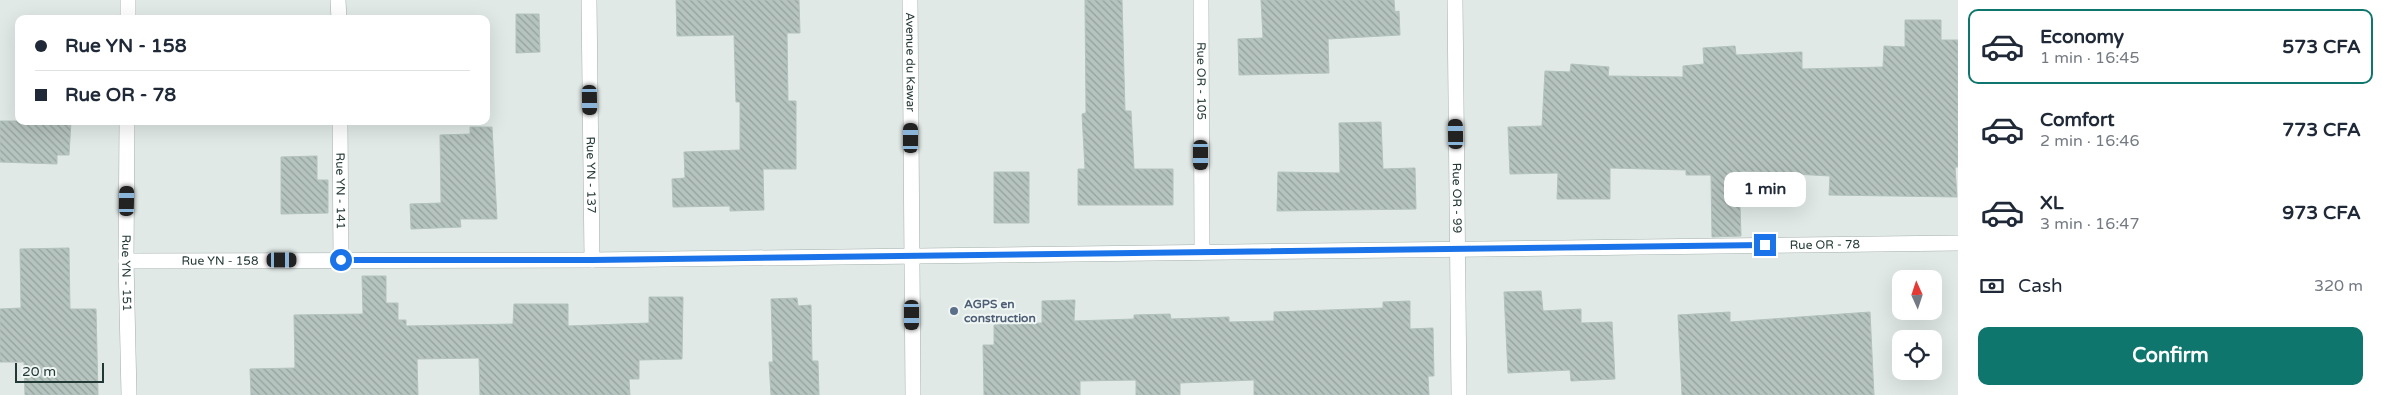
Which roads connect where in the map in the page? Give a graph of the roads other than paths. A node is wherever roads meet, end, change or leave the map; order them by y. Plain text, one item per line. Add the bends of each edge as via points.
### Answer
1 (128, 0) edge
2 (338, 0) edge
3 (588, 0) edge
4 (910, 0) edge
5 (1201, 0) edge
6 (1455, 0) edge
7 (128, 15) edge
8 (339, 15) edge
9 (127, 125) edge
10 (340, 125) edge
11 (1958, 243) edge
12 (1457, 249) junction
13 (1202, 252) junction
14 (912, 256) junction
15 (126, 260) junction
16 (341, 260) junction
17 (592, 260) junction
18 (129, 395) edge
19 (913, 395) edge
20 (1459, 395) edge

1 - 7 street
2 - 8 street
3 - 17 street, Rue YN - 137
4 - 14 street, Avenue du Kawar
5 - 13 street, Rue OR - 105
6 - 12 street, Rue OR - 99
9 - 15 street, Rue YN - 151
10 - 16 street, Rue YN - 141
11 - 12 street, Rue OR - 78
12 - 13 street, Rue OR - 78
12 - 20 street, Rue OR - 99
13 - 14 street, Rue OR - 78
14 - 17 street, Rue YN - 158
14 - 19 street, Avenue du Kawar
15 - 16 street, Rue YN - 158
15 - 18 street, Rue YN - 151
16 - 17 street, Rue YN - 158

